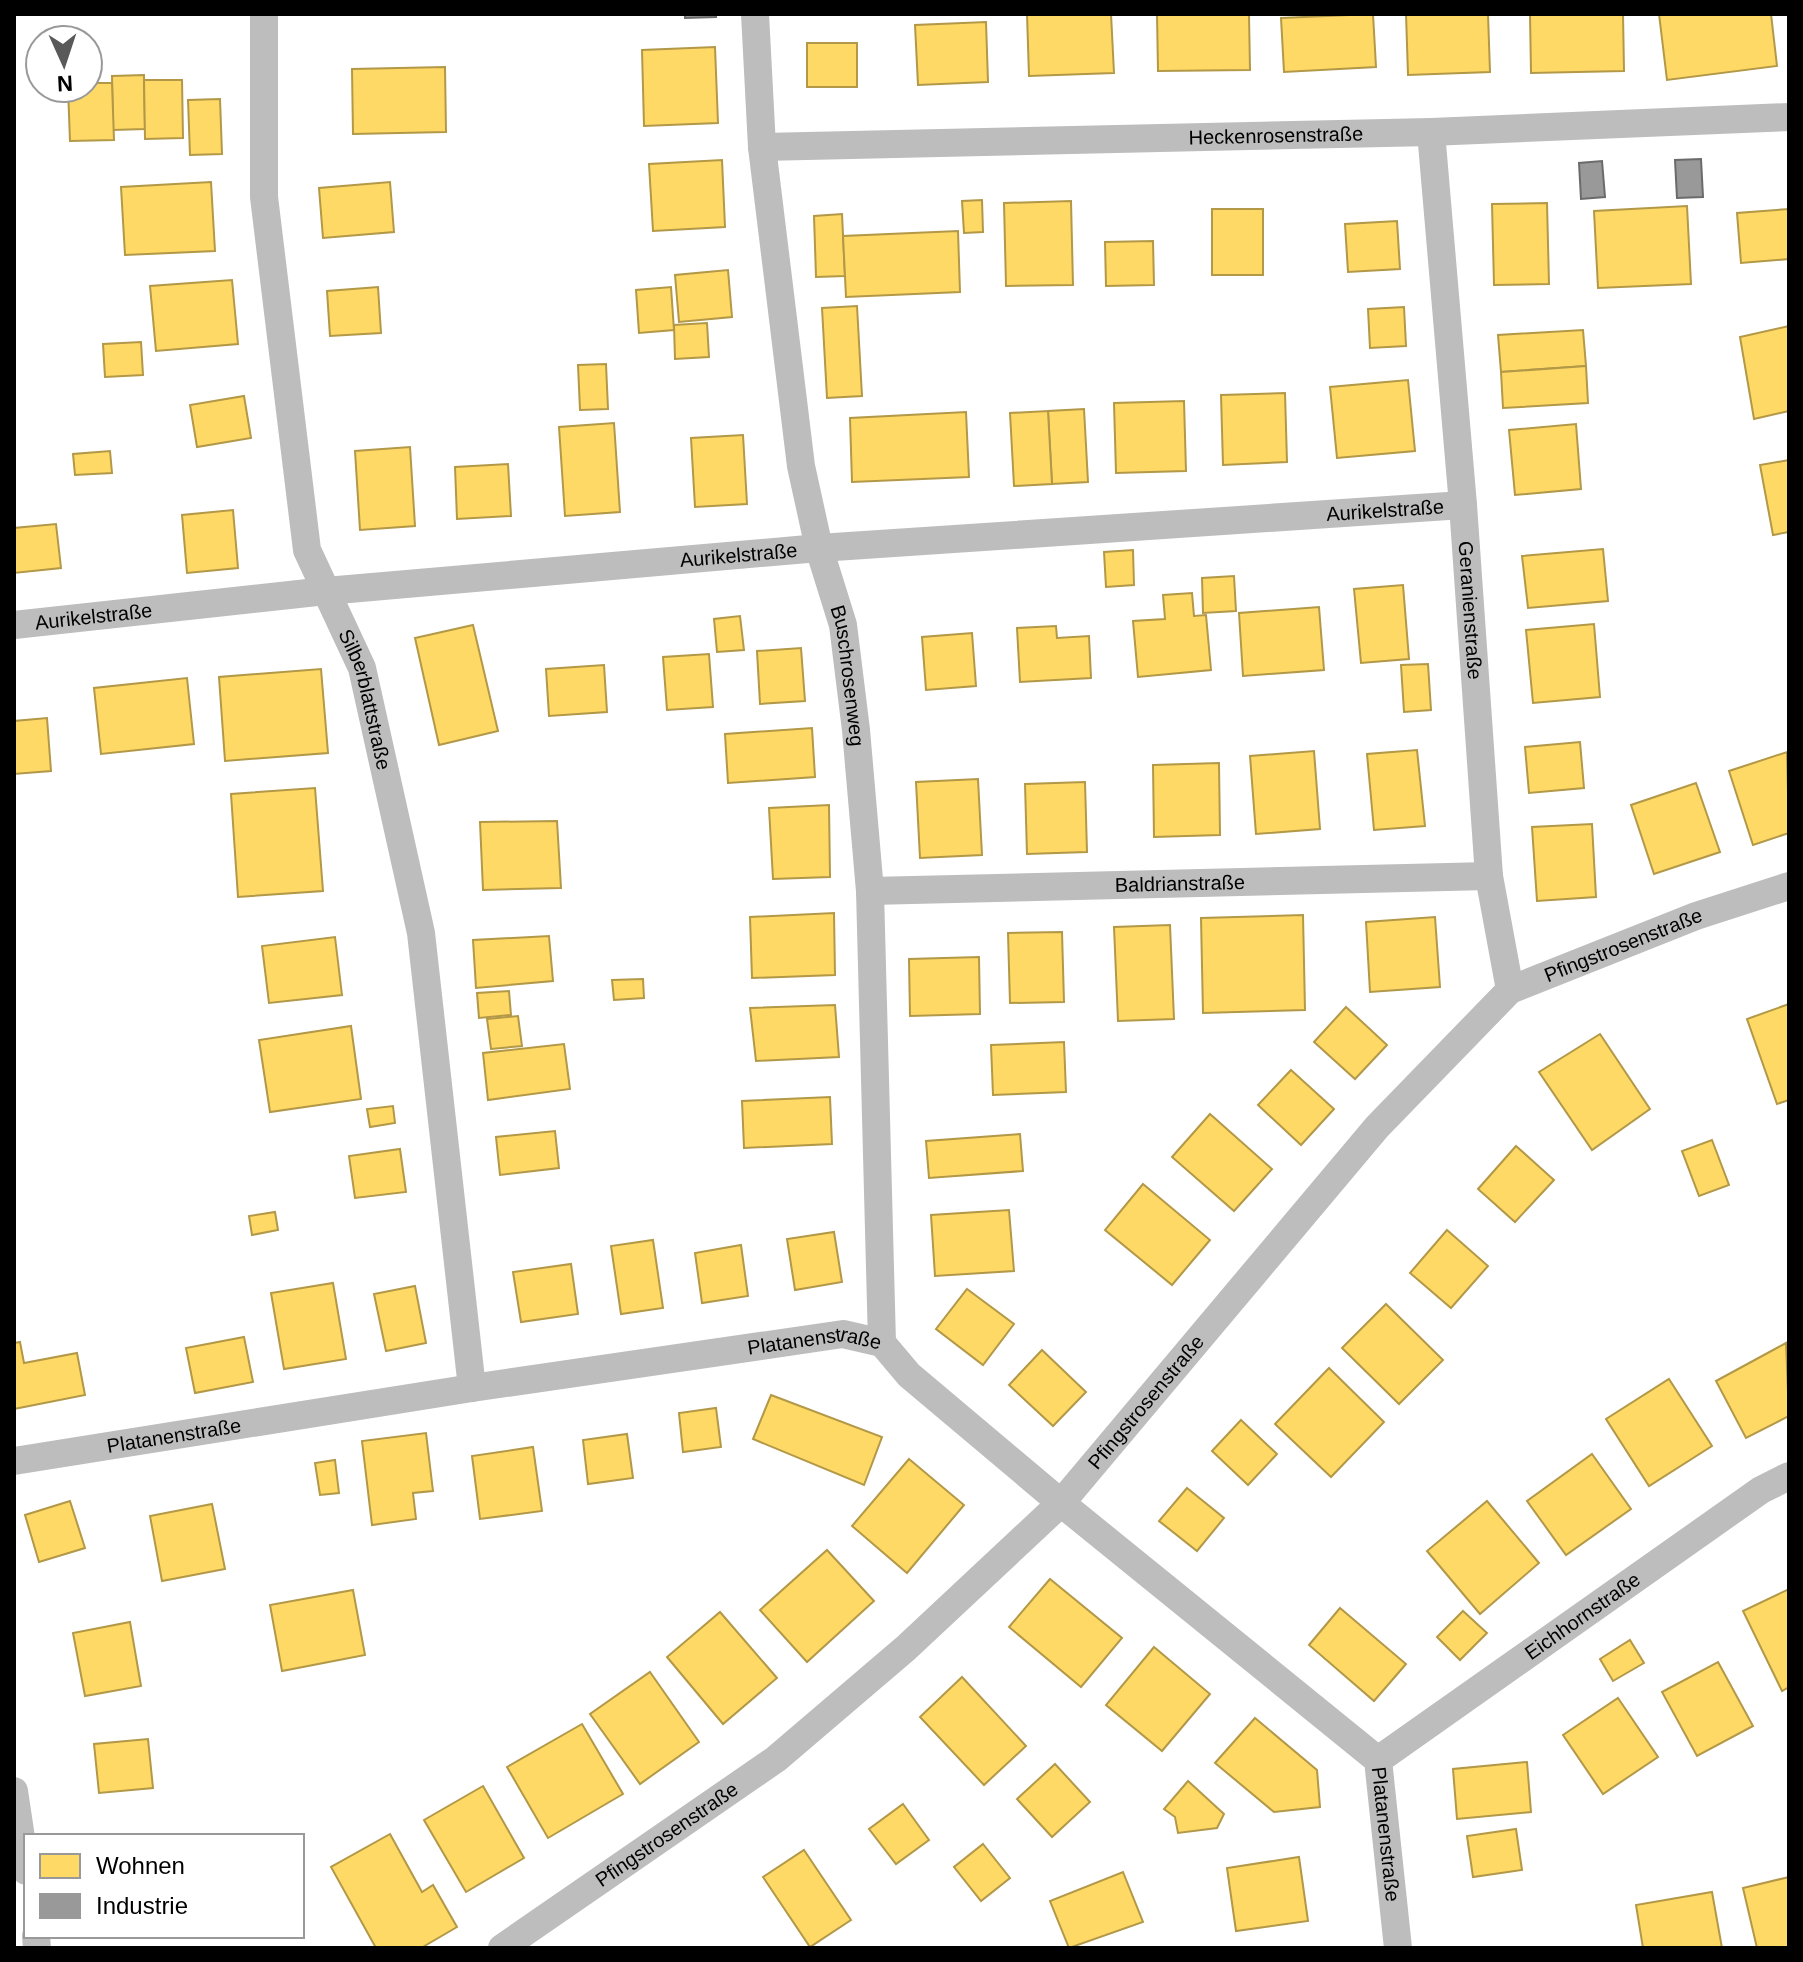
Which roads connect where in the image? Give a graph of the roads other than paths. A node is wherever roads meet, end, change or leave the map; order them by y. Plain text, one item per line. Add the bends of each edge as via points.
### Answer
1 (264, 14) edge
2 (755, 14) edge
3 (1789, 117) edge
4 (1431, 132) junction
5 (762, 147) junction
6 (1463, 505) junction
7 (819, 548) junction
8 (326, 591) junction
9 (14, 625) edge
10 (1489, 876) junction
11 (1789, 886) edge
12 (870, 891) junction
13 (1510, 990) junction
14 (882, 1343) junction
15 (472, 1388) junction
16 (14, 1461) edge
17 (1789, 1476) edge
18 (1061, 1503) junction
19 (1378, 1760) junction
20 (14, 1791) edge
21 (24, 1858) edge
22 (502, 1948) edge
23 (1398, 1948) edge

1 - 8 street, Silberblattstraße via 264,197 307,550
2 - 5 street, Buschrosenweg
3 - 4 street, Heckenrosenstraße
4 - 5 street, Heckenrosenstraße
4 - 6 street, Geranienstraße
5 - 7 street, Buschrosenweg via 801,466
6 - 7 street, Aurikelstraße
6 - 10 street, Geranienstraße
7 - 8 street, Aurikelstraße
7 - 12 street, Buschrosenweg via 843,625
8 - 9 street, Aurikelstraße
8 - 15 street, Silberblattstraße via 362,668 421,933
10 - 12 street, Baldrianstraße
10 - 13 street, Geranienstraße
11 - 13 street, Pfingstrosenstraße via 1696,916
12 - 14 street, Buschrosenweg
13 - 18 street, Pfingstrosenstraße via 1377,1127
14 - 15 street, Platanenstraße via 843,1334
14 - 18 street, Platanenstraße via 909,1375
15 - 16 street, Platanenstraße
17 - 19 street, Eichhornstraße via 1761,1490
18 - 19 street, Platanenstraße
18 - 22 street, Pfingstrosenstraße via 906,1648 776,1759
19 - 23 street, Platanenstraße
20 - 21 street

